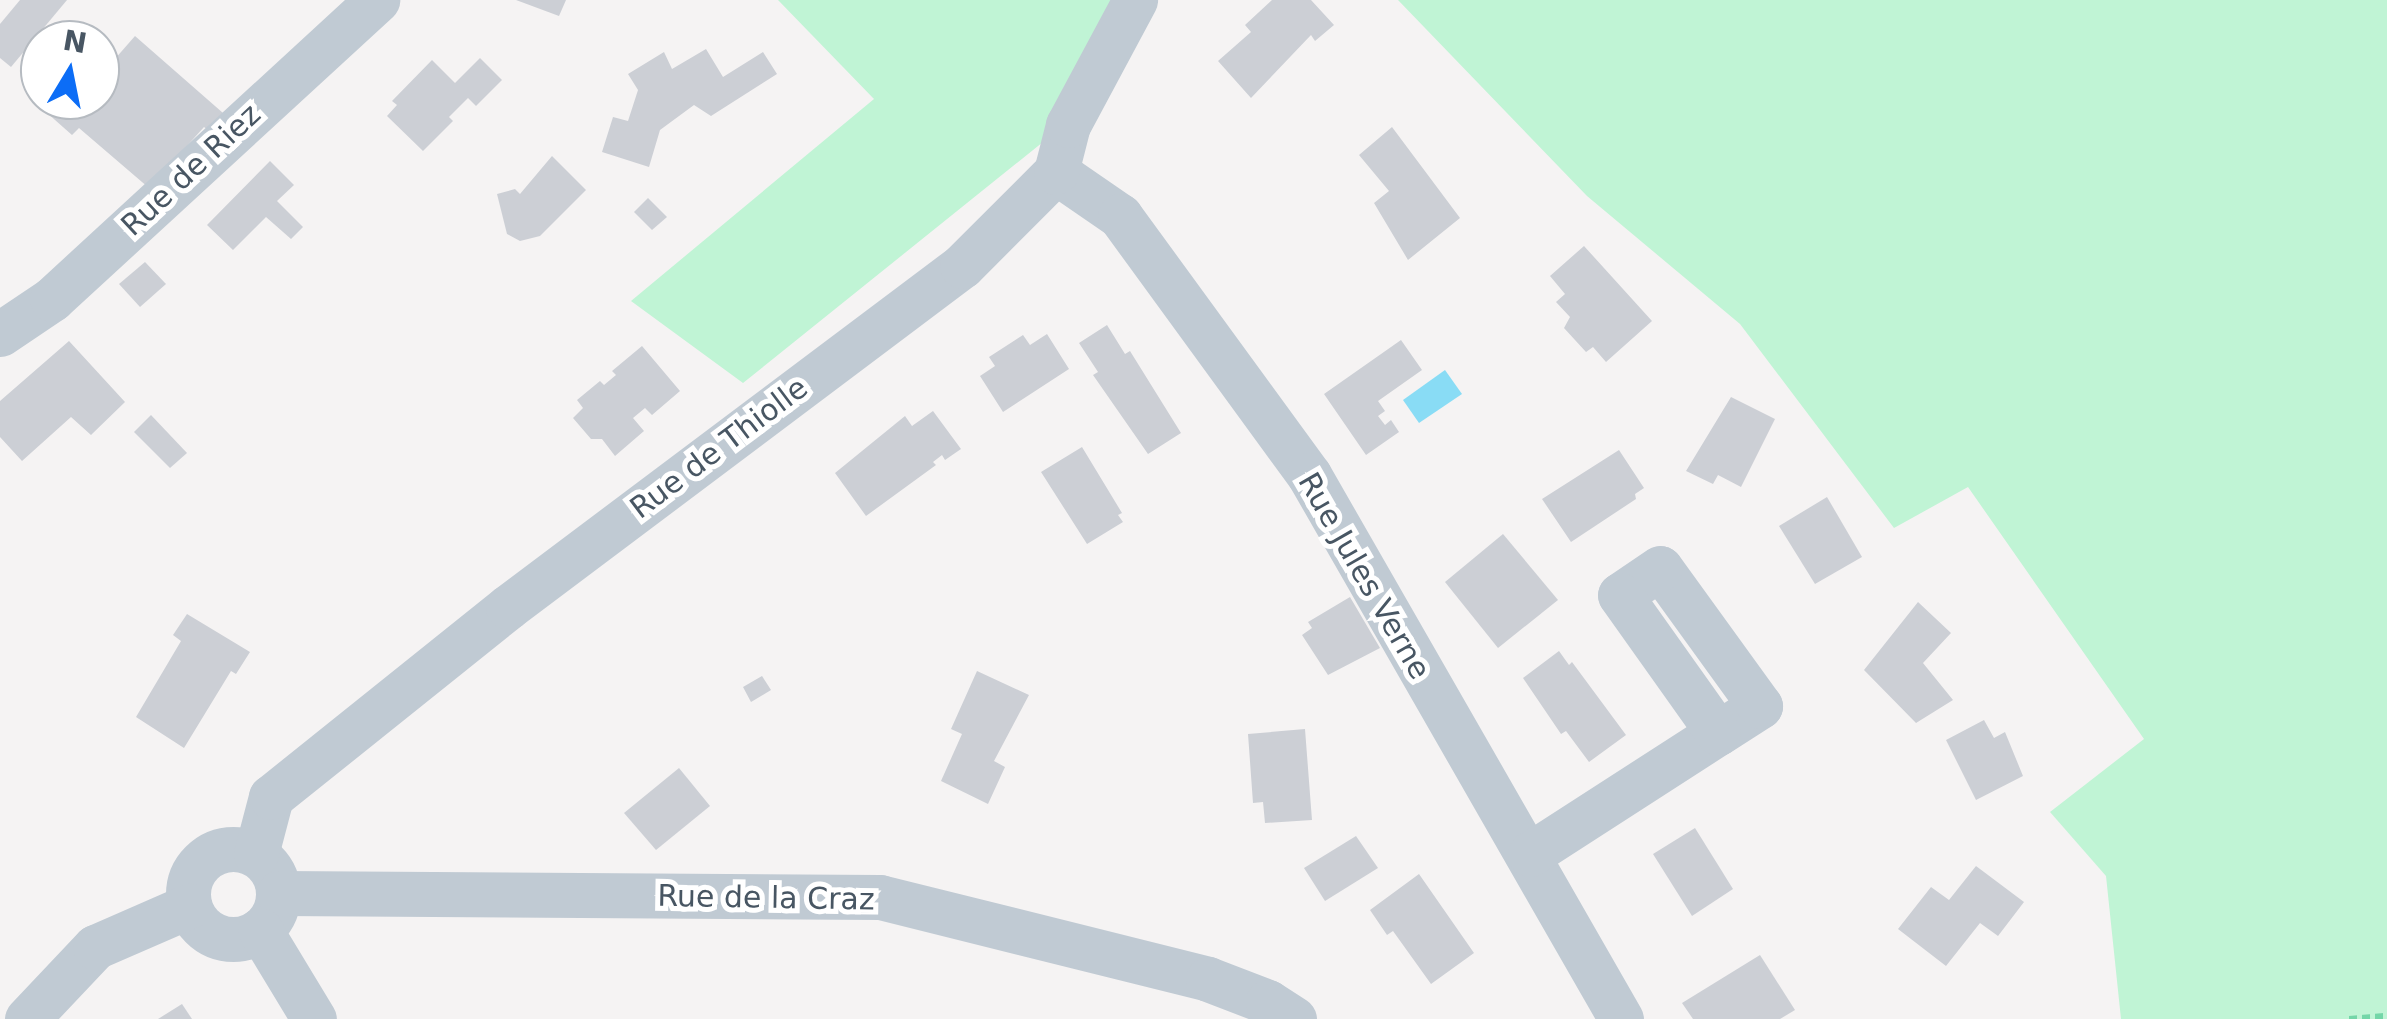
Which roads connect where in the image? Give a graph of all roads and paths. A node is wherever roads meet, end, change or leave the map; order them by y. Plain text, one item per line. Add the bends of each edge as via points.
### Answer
1 (377, 0) edge
2 (1136, 0) edge
3 (1056, 172) junction
4 (0, 334) edge
5 (1718, 733) dead end
6 (256, 854) junction
7 (1530, 854) junction
8 (189, 906) junction
9 (269, 912) junction
10 (2387, 1016) edge
11 (28, 1019) edge
12 (314, 1019) edge
13 (1294, 1019) edge
14 (1621, 1019) edge
15 (2349, 1019) edge

1 - 4 street, Rue de Riez via 52,298
2 - 3 street, Rue de Thiolle via 1068,126
3 - 6 street, Rue de Thiolle via 962,266 508,607 272,797
3 - 7 street, Rue Jules Verne via 1120,216 1309,475
5 - 7 street
6 - 8 street via 226,848 211,853 190,876
6 - 9 street via 276,878
7 - 14 street, Rue Jules Verne
8 - 9 street via 205,930 232,939
8 - 11 street via 95,947
9 - 12 street
9 - 13 street, Rue de la Craz via 880,897 1208,978
10 - 15 path

